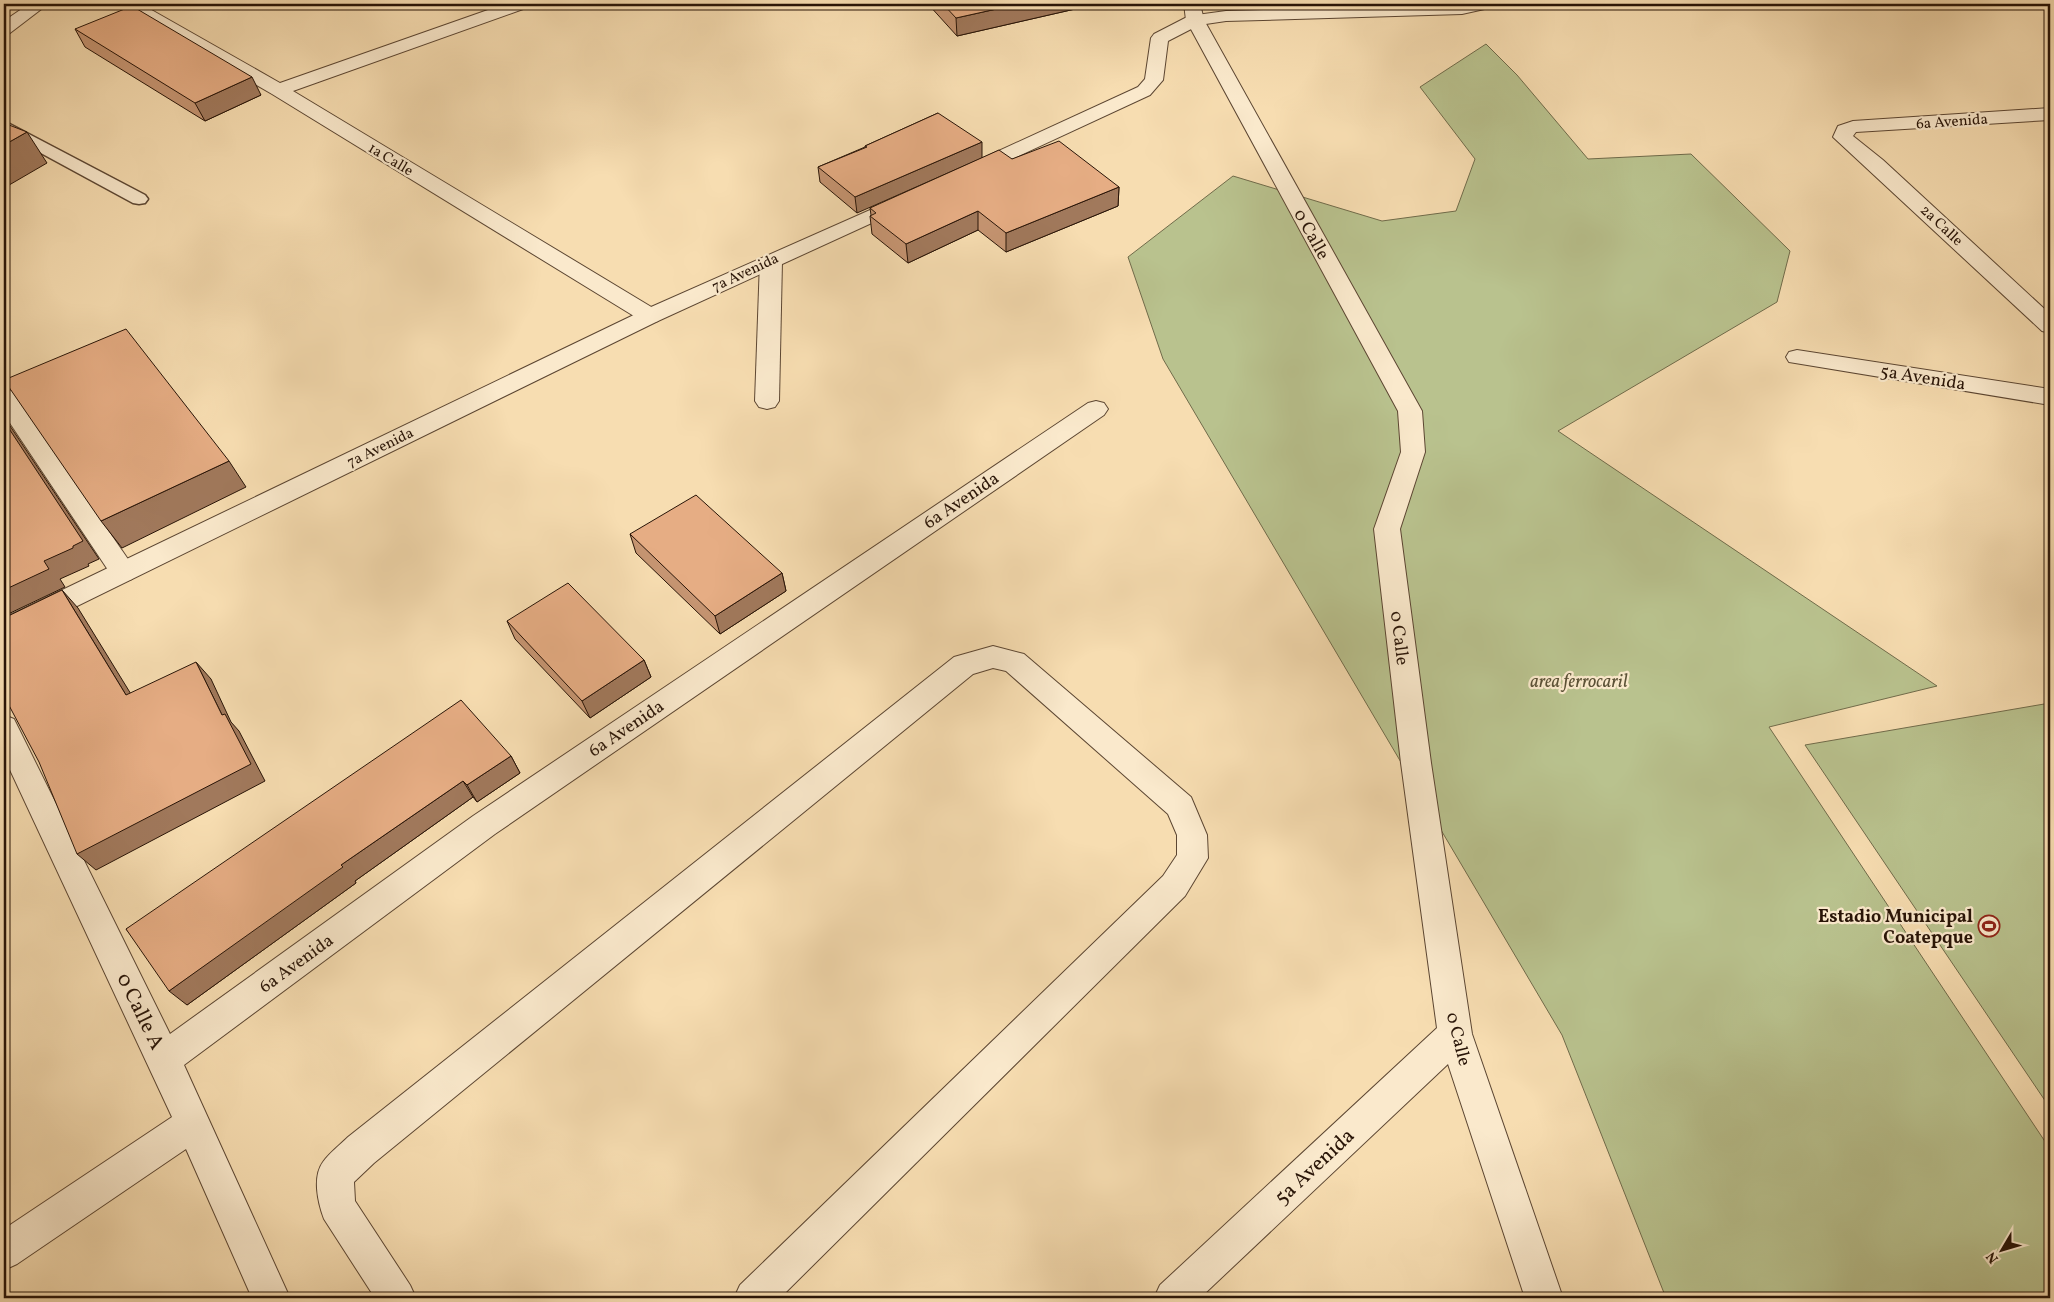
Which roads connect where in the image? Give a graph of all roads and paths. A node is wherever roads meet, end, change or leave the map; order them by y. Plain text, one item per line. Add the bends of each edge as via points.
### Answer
1 (40, 4) edge
2 (129, 4) edge
3 (520, 4) edge
4 (1483, 4) edge
5 (1193, 12) edge
6 (4, 29) edge
7 (278, 90) junction
8 (2050, 114) edge
9 (4, 126) edge
10 (1853, 127) joint
11 (951, 180) edge
12 (924, 192) edge
13 (139, 199) dead end
14 (772, 260) junction
15 (650, 316) junction
16 (2050, 326) edge
17 (1797, 357) dead end
18 (4, 397) edge
19 (2050, 397) edge
20 (767, 401) dead end
21 (1096, 409) dead end
22 (123, 572) junction
23 (4, 630) edge
24 (4, 727) edge
25 (1455, 1034) junction
26 (164, 1059) junction
27 (192, 1124) junction
28 (4, 1251) edge
29 (271, 1298) edge
30 (398, 1298) edge
31 (753, 1298) edge
32 (1173, 1298) edge
33 (1544, 1298) edge

1 - 6 street
2 - 7 street, 1a Calle
3 - 7 street
4 - 5 street via 1462,8 1226,16
5 - 11 street via 1160,38 1154,80 1144,91
5 - 25 street, 0 Calle via 1410,411 1413,452 1387,529
7 - 15 street, 1a Calle
8 - 10 street, 6a Avenida
9 - 13 lane
10 - 16 street, 2a Calle via 1845,130 1843,137
12 - 14 street, 7a Avenida
14 - 15 street, 7a Avenida
14 - 20 street
15 - 22 street, 7a Avenida
17 - 19 street, 5a Avenida
18 - 22 street
21 - 26 street, 6a Avenida via 484,825
22 - 23 street, 7a Avenida
24 - 26 street, 0 Calle A
25 - 32 street, 5a Avenida
25 - 33 street, 0 Calle
26 - 27 street, 0 Calle A
27 - 28 street
27 - 29 street, 0 Calle A
30 - 31 street via 337,1206 335,1175 361,1150 964,665 993,656 1014,662 1180,806 1192,835 1193,858 1174,886

